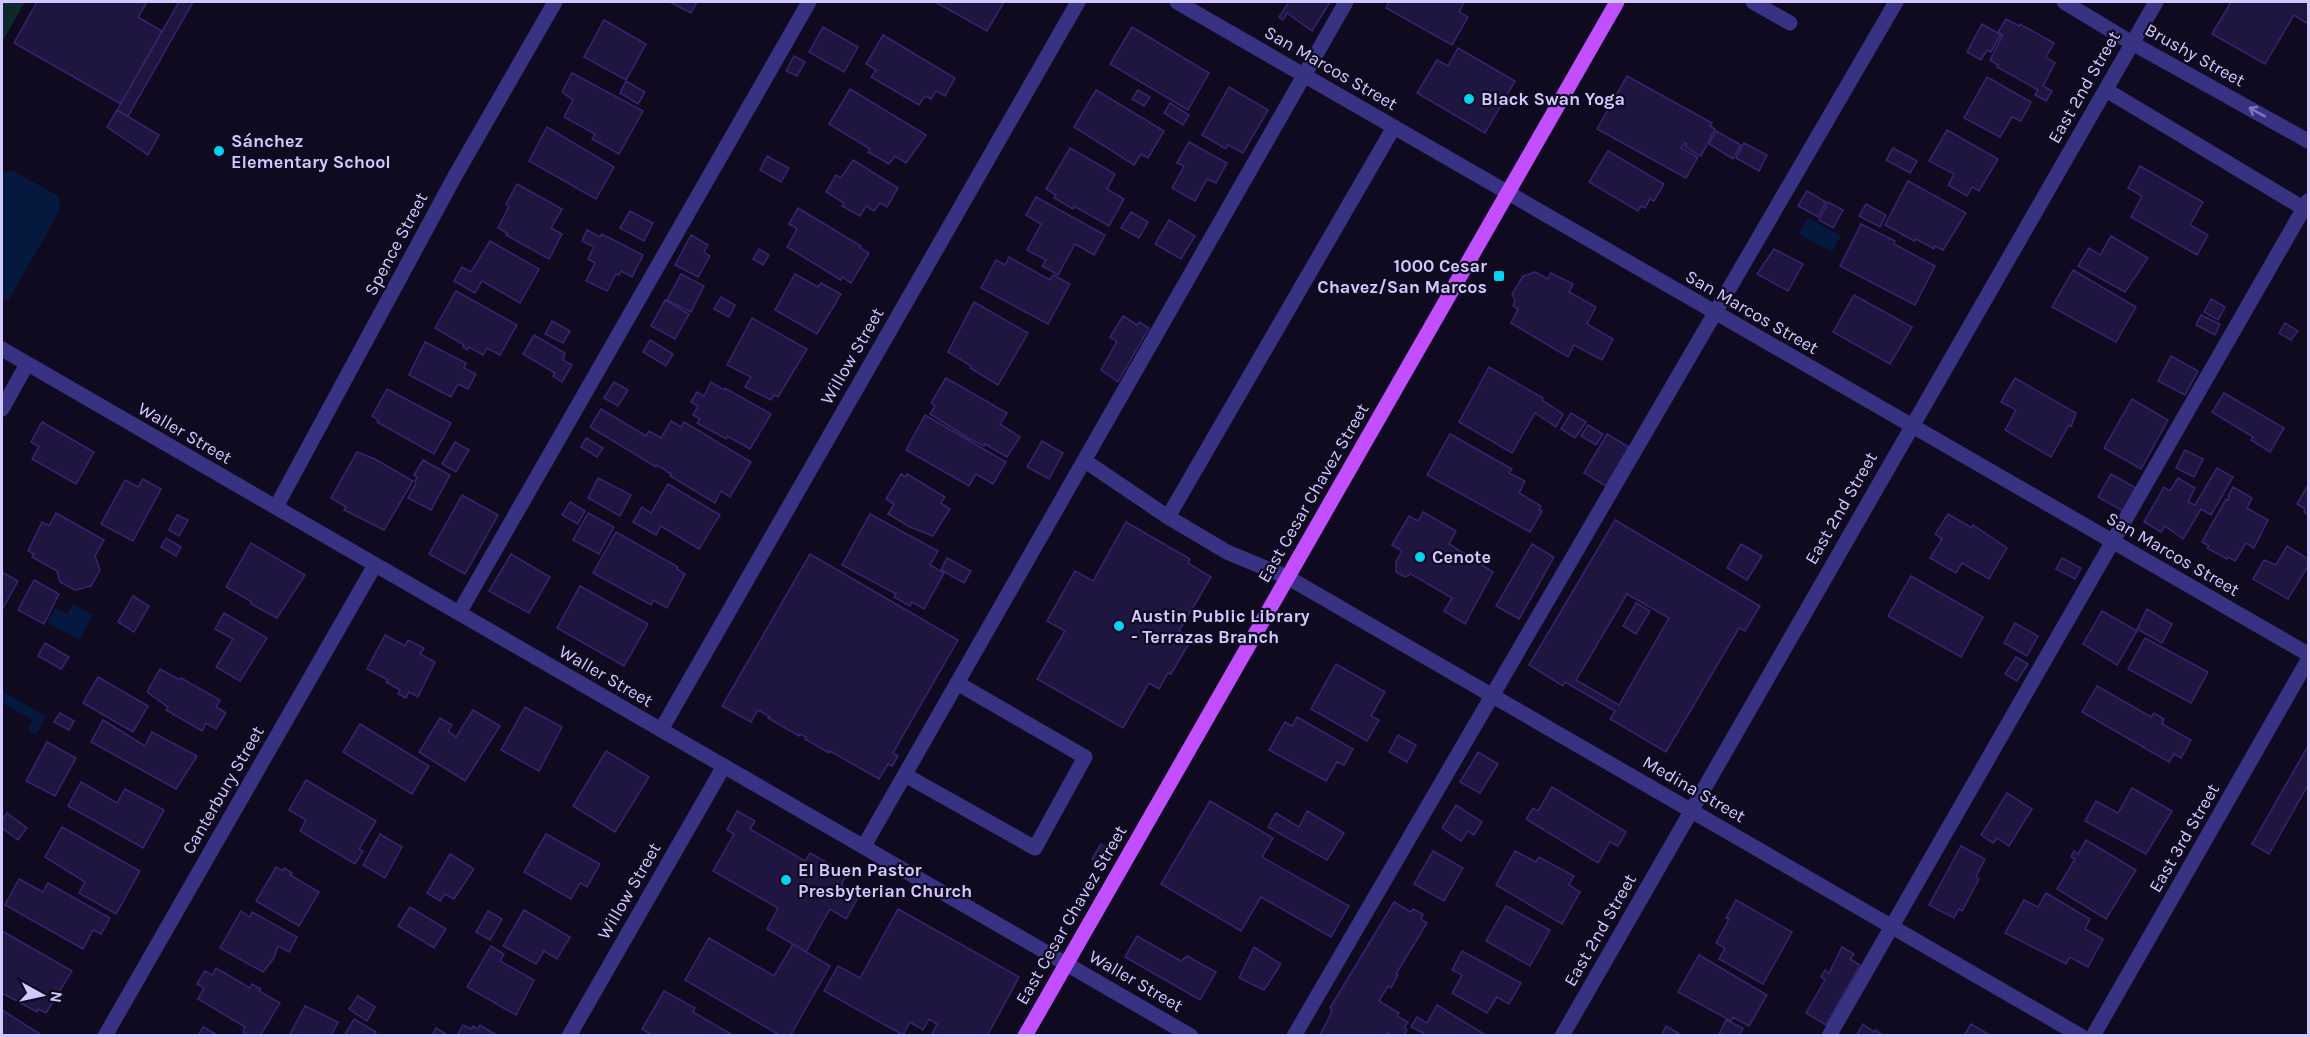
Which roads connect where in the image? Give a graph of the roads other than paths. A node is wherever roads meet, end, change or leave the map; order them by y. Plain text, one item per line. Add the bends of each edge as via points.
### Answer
1 (555, 2) edge
2 (809, 2) edge
3 (1077, 2) edge
4 (1177, 2) edge
5 (1346, 2) edge
6 (1617, 2) edge
7 (1753, 2) edge
8 (1896, 2) edge
9 (2064, 2) edge
10 (2156, 2) edge
11 (1790, 23) dead end
12 (2132, 43) junction
13 (1303, 74) junction
14 (2106, 90) junction
15 (1394, 127) junction
16 (2308, 141) edge
17 (1507, 192) junction
18 (2307, 207) edge
19 (1714, 313) junction
20 (2, 349) edge
21 (27, 364) junction
22 (2, 409) edge
23 (1911, 425) junction
24 (1085, 461) junction
25 (276, 507) junction
26 (1168, 517) junction
27 (2112, 541) junction
28 (375, 565) junction
29 (1287, 577) junction
30 (459, 614) junction
31 (2308, 654) edge
32 (2308, 660) edge
33 (957, 683) junction
34 (1492, 695) junction
35 (661, 730) junction
36 (723, 766) junction
37 (905, 774) junction
38 (1691, 810) junction
39 (864, 846) junction
40 (1892, 926) junction
41 (1066, 963) junction
42 (105, 1035) edge
43 (569, 1035) edge
44 (1025, 1035) edge
45 (1191, 1035) edge
46 (1294, 1035) edge
47 (1562, 1035) edge
48 (1829, 1035) edge
49 (2081, 1035) edge
50 (2093, 1035) edge

1 - 25 street, Spence Street via 455,176
2 - 30 street
3 - 35 street, Willow Street
4 - 13 street, San Marcos Street
5 - 13 street
6 - 17 main road, East Cesar Chavez Street
7 - 11 street
8 - 19 street
9 - 12 street, Brushy Street
10 - 12 street, East 2nd Street
12 - 14 street, East 2nd Street
16 -> 12 street, Brushy Street
13 - 15 street, San Marcos Street
13 - 24 street
14 - 18 street
14 - 23 street, East 2nd Street
15 - 17 street, San Marcos Street
15 - 26 street
17 - 19 street, San Marcos Street
17 - 29 main road, East Cesar Chavez Street
18 - 27 street
19 - 23 street, San Marcos Street
19 - 34 street
20 - 21 street, Waller Street
21 - 22 street
21 - 25 street, Waller Street
23 - 27 street, San Marcos Street
23 - 38 street, East 2nd Street
24 - 26 street, Medina Street
24 - 33 street
25 - 28 street, Waller Street
26 - 29 street, Medina Street via 1227,552
27 - 31 street, San Marcos Street
27 - 40 street
28 - 30 street, Waller Street
28 - 42 street, Canterbury Street
29 - 34 street, Medina Street
29 - 41 main road, East Cesar Chavez Street
30 - 35 street, Waller Street
32 - 50 street, East 3rd Street
33 - 37 street
33 - 37 street via 1085,757 1035,848
34 - 38 street, Medina Street
34 - 46 street
35 - 36 street, Waller Street
36 - 39 street, Waller Street
36 - 43 street, Willow Street
37 - 39 street
38 - 40 street, Medina Street
38 - 47 street, East 2nd Street
39 - 41 street, Waller Street
40 - 48 street
40 - 49 street, Medina Street
41 - 44 main road, East Cesar Chavez Street
41 - 45 street, Waller Street

